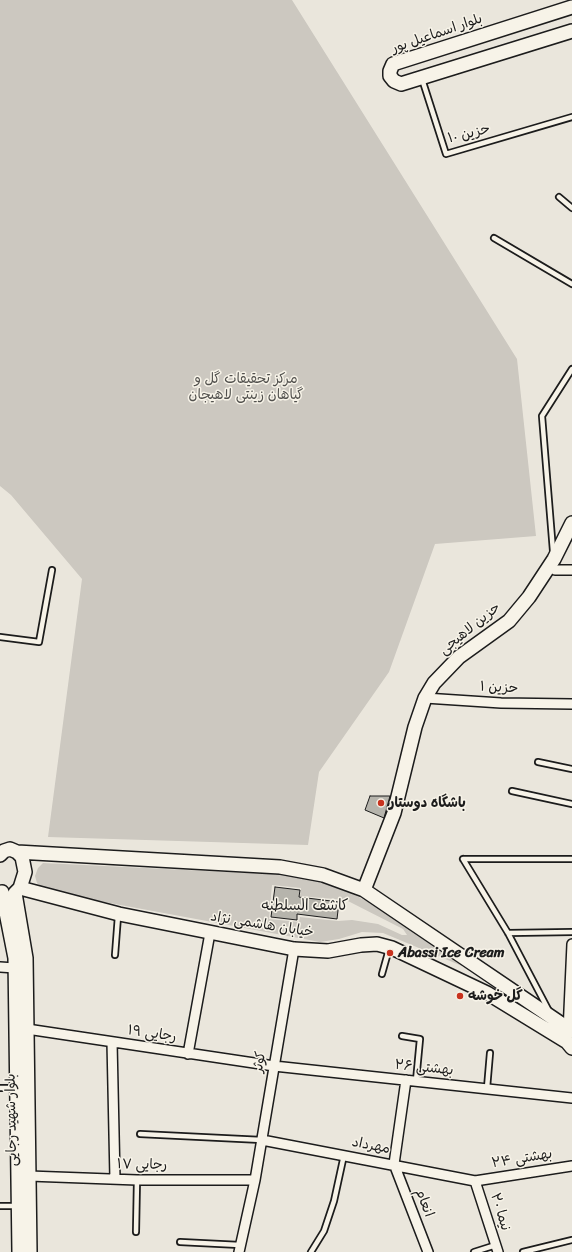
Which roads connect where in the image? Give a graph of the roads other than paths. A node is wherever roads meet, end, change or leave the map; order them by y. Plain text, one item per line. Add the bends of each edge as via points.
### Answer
1 (572, 7) edge
2 (572, 31) edge
3 (422, 78) junction
4 (572, 117) edge
5 (559, 198) dead end
6 (572, 208) edge
7 (494, 238) dead end
8 (572, 284) edge
9 (572, 369) edge
10 (572, 523) edge
11 (572, 538) edge
12 (555, 564) junction
13 (52, 570) dead end
14 (572, 570) edge
15 (0, 637) edge
16 (425, 698) junction
17 (572, 704) edge
18 (538, 762) dead end
19 (572, 769) edge
20 (512, 791) dead end
21 (572, 804) edge
22 (1, 851) edge
23 (17, 852) junction
24 (572, 859) edge
25 (18, 890) junction
26 (364, 890) junction
27 (1, 891) edge
28 (119, 914) junction
29 (15, 927) junction
30 (572, 932) edge
31 (210, 933) junction
32 (508, 933) junction
33 (572, 944) edge
34 (389, 948) junction
35 (294, 949) junction
36 (115, 955) dead end
37 (0, 968) edge
38 (15, 968) junction
39 (382, 974) dead end
40 (553, 1018) junction
41 (27, 1028) junction
42 (402, 1036) dead end
43 (570, 1037) edge
44 (112, 1042) junction
45 (490, 1053) dead end
46 (188, 1054) junction
47 (274, 1066) junction
48 (406, 1080) junction
49 (416, 1081) junction
50 (0, 1088) edge
51 (17, 1088) junction
52 (487, 1088) junction
53 (572, 1098) edge
54 (140, 1134) dead end
55 (262, 1140) junction
56 (344, 1155) junction
57 (394, 1164) junction
58 (572, 1166) edge
59 (29, 1176) junction
60 (115, 1179) junction
61 (136, 1180) junction
62 (255, 1180) junction
63 (475, 1180) junction
64 (0, 1206) edge
65 (18, 1206) junction
66 (136, 1232) dead end
67 (572, 1240) edge
68 (180, 1242) dead end
69 (240, 1248) edge
70 (497, 1248) edge
71 (19, 1252) edge
72 (30, 1252) edge
73 (311, 1252) edge
74 (428, 1252) edge
75 (474, 1252) edge
76 (523, 1252) edge

1 - 3 main road, بلوار اسماعیل پور via 393,64 390,71 394,81 401,84
2 - 3 main road, بلوار اسماعیل پور
3 - 4 lane, حزین ۱۰ via 446,154
5 - 6 lane
7 - 8 lane
9 - 12 lane via 542,416
10 - 12 main road, حزین لاهیجی
11 - 12 main road, حزین لاهیجی
12 - 14 street
12 - 16 main road, حزین لاهیجی via 538,599 514,626 458,664
13 - 15 lane via 39,642
16 - 17 street, حزین ۱
16 - 26 main road, حزین لاهیجی via 394,812
18 - 19 lane
20 - 21 lane
22 - 23 main road via 10,849
23 - 25 main road via 22,857 25,872
23 - 26 main road via 280,867 323,875
24 - 32 lane via 463,859
25 - 27 main road, خیابان هاشمی نژاد via 8,894
25 - 28 main road, خیابان هاشمی نژاد
25 - 29 main road, بلوار شهید رجایی
26 - 40 main road
27 - 29 main road, بلوار شهید رجایی
28 - 31 main road, خیابان هاشمی نژاد
28 - 36 lane
29 - 38 main road, بلوار شهید رجایی
29 - 41 main road, بلوار شهید رجایی via 26,958
30 - 32 lane
31 - 35 main road, خیابان هاشمی نژاد
31 - 46 street
32 - 40 lane
33 - 43 street
34 - 35 main road, خیابان هاشمی نژاد via 377,944 361,944 328,951
34 - 39 lane
34 - 43 main road, خیابان هاشمی نژاد via 487,993
35 - 47 street, کوثر
37 - 38 street
38 - 51 main road, بلوار شهید رجایی
40 - 43 main road
41 - 44 street, رجایی ۱۹
41 - 59 main road, بلوار شهید رجایی
42 - 49 lane via 420,1039
44 - 46 street, رجایی ۱۹
44 - 60 street
45 - 52 lane
46 - 47 street, رجایی ۱۹
47 - 48 street, بهشتی ۲۶
47 - 55 street, کوثر
48 - 49 street, بهشتی ۲۶
48 - 57 street
49 - 52 street, بهشتی ۲۶
50 - 51 lane
51 - 65 main road, بلوار شهید رجایی
52 - 53 street, بهشتی ۲۶
54 - 55 lane
55 - 56 street, مهرداد
55 - 62 street, کوثر
56 - 57 street, مهرداد
56 - 73 lane via 334,1201 324,1231
57 - 63 street, مهرداد
57 - 74 street, انعام
58 - 63 street, بهشتی ۲۴
59 - 60 street, رجایی ۱۷
59 - 72 main road, بلوار شهید رجایی
60 - 61 street, رجایی ۱۷
61 - 62 street, رجایی ۱۷
61 - 66 lane
62 - 69 street, کوثر
63 - 70 street, نیما ۲۰
64 - 65 lane
65 - 71 main road, بلوار شهید رجایی
67 - 76 lane
68 - 69 lane
70 - 75 lane

